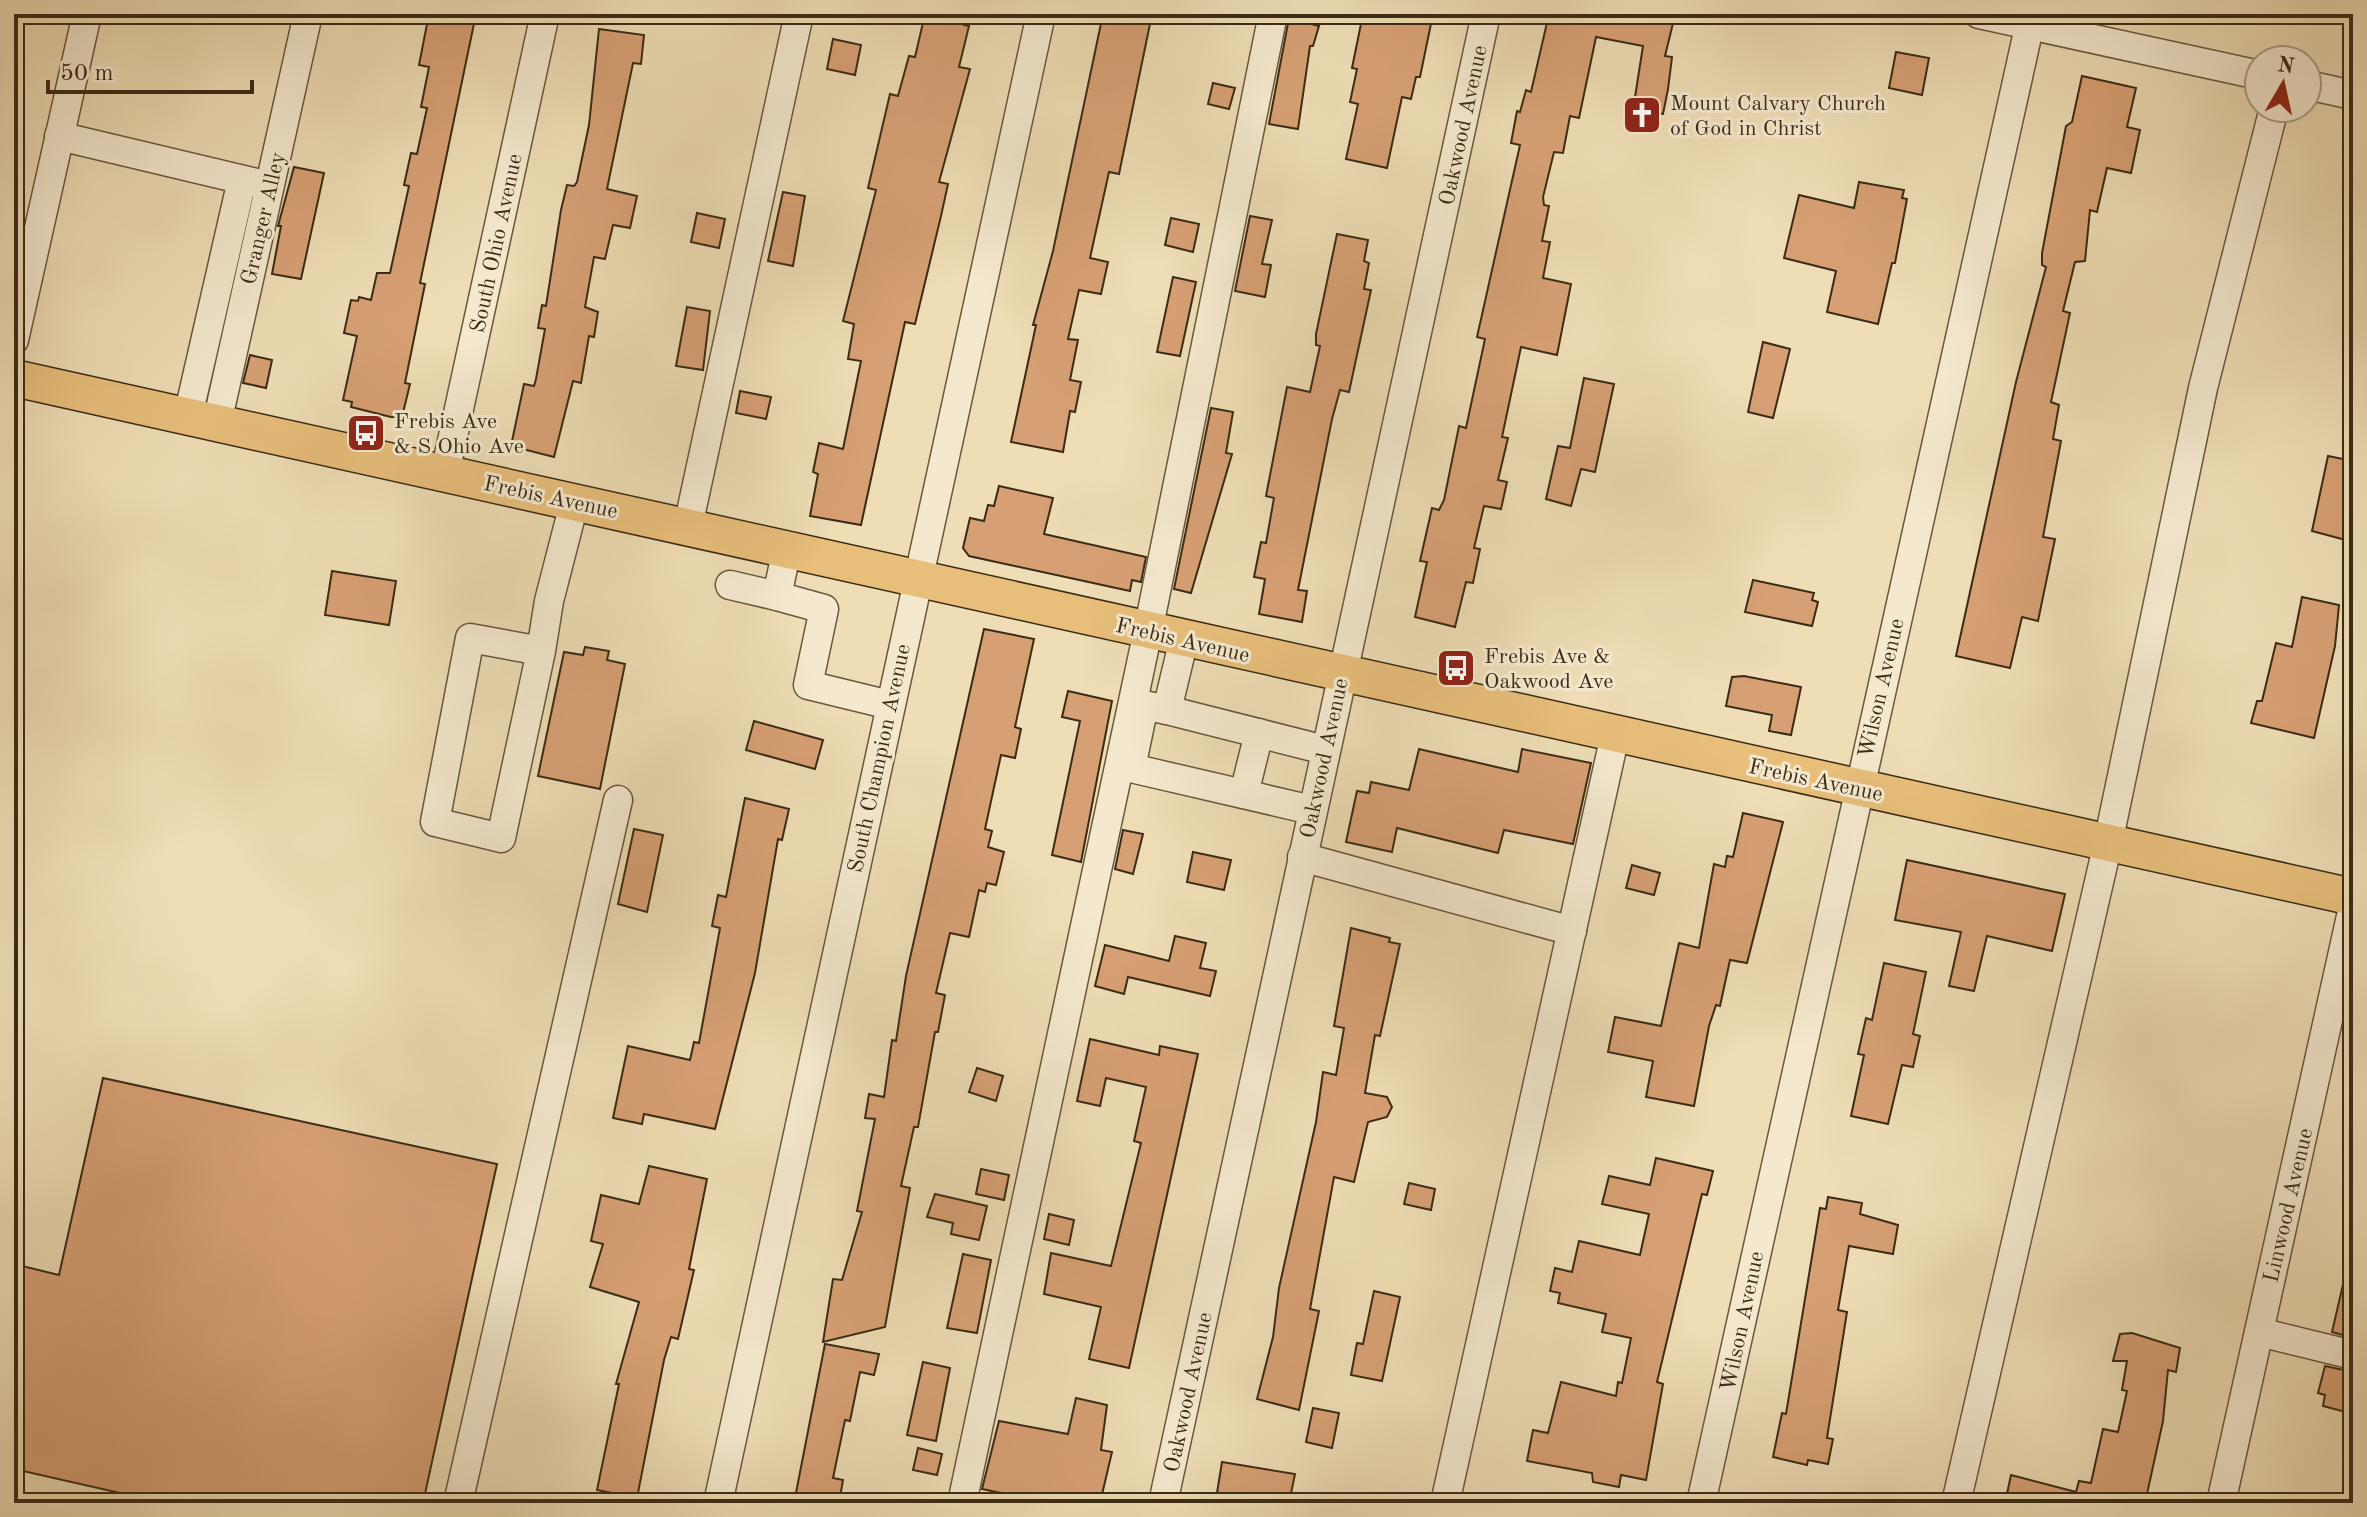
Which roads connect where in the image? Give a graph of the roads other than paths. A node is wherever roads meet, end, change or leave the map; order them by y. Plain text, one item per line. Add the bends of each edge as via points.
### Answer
1 (87, 14) edge
2 (308, 14) edge
3 (545, 14) edge
4 (799, 14) edge
5 (1041, 14) edge
6 (1273, 14) edge
7 (1486, 14) edge
8 (1979, 14) edge
9 (2031, 20) edge
10 (2243, 71) edge
11 (2323, 88) edge
12 (2353, 95) edge
13 (2270, 124) edge
14 (59, 136) junction
15 (256, 183) junction
16 (14, 340) edge
17 (14, 378) edge
18 (202, 420) junction
19 (445, 473) junction
20 (575, 500) junction
21 (688, 526) junction
22 (787, 549) junction
23 (917, 579) junction
24 (730, 585) dead end
25 (777, 596) junction
26 (1148, 631) junction
27 (1184, 639) junction
28 (541, 651) junction
29 (1341, 674) junction
30 (890, 705) junction
31 (1167, 710) junction
32 (1259, 733) junction
33 (1615, 735) junction
34 (1325, 750) junction
35 (1858, 788) junction
36 (1244, 794) junction
37 (618, 800) dead end
38 (1312, 810) junction
39 (2108, 843) junction
40 (1302, 857) junction
41 (2353, 897) edge
42 (2353, 907) edge
43 (1572, 931) junction
44 (2259, 1332) junction
45 (2353, 1355) edge
46 (458, 1503) edge
47 (718, 1503) edge
48 (962, 1503) edge
49 (1163, 1503) edge
50 (1445, 1503) edge
51 (1701, 1503) edge
52 (1956, 1503) edge
53 (2221, 1503) edge

1 - 14 street
2 - 15 street, Granger Alley
3 - 19 street, South Ohio Avenue
4 - 21 street
5 - 23 street, South Champion Avenue
6 - 26 street
7 - 29 street, Oakwood Avenue
8 - 9 street
9 - 10 street
9 - 35 street, Wilson Avenue
11 - 12 street
13 - 39 street via 2203,388
14 - 15 street
14 - 16 street
15 - 18 street, Granger Alley
17 - 18 main road, Frebis Avenue
18 - 19 main road, Frebis Avenue
19 - 20 main road, Frebis Avenue
20 - 21 main road, Frebis Avenue
20 - 28 street
21 - 22 main road, Frebis Avenue
22 - 23 main road, Frebis Avenue
22 - 25 street
23 - 26 main road, Frebis Avenue
23 - 30 street, South Champion Avenue
24 - 25 street
25 - 30 street via 824,609 808,685
26 - 27 main road, Frebis Avenue
26 - 48 street
27 - 29 main road, Frebis Avenue
27 - 31 street
28 - 28 street via 470,638 435,822 501,838
29 - 33 main road, Frebis Avenue
29 - 34 street, Oakwood Avenue
30 - 47 street, South Champion Avenue
31 - 32 street
31 - 36 street via 1144,705 1131,768
32 - 34 street
32 - 36 street
33 - 35 main road, Frebis Avenue
33 - 43 street
34 - 38 street, Oakwood Avenue
35 - 39 main road, Frebis Avenue
35 - 51 street, Wilson Avenue
36 - 38 street
37 - 46 street
38 - 40 street, Oakwood Avenue
39 - 41 main road, Frebis Avenue
39 - 52 street
40 - 43 street
40 - 49 street, Oakwood Avenue
42 - 44 street, Linwood Avenue
43 - 50 street
44 - 45 street
44 - 53 street, Linwood Avenue

